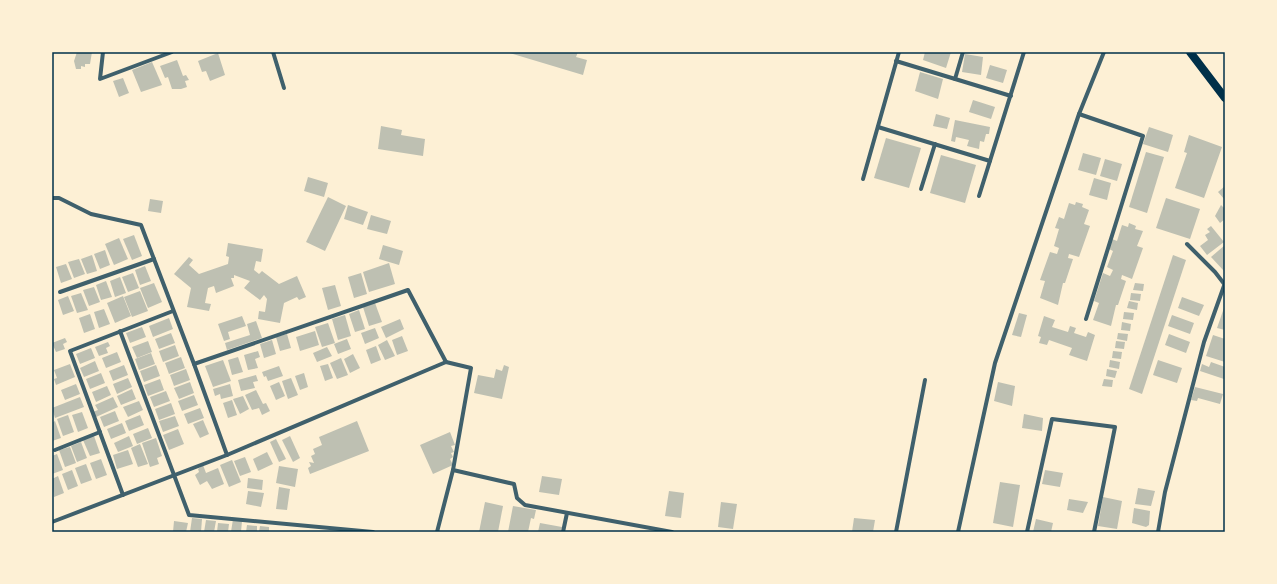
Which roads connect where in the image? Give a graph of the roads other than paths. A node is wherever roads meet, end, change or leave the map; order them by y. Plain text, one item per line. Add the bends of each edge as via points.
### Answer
1 (103, 52) edge
2 (172, 52) edge
3 (273, 52) edge
4 (899, 52) edge
5 (963, 52) edge
6 (1024, 52) edge
7 (1104, 52) edge
8 (1190, 52) edge
9 (896, 62) junction
10 (955, 79) junction
11 (284, 88) dead end
12 (1011, 96) junction
13 (1225, 98) edge
14 (1079, 114) junction
15 (878, 127) junction
16 (935, 144) junction
17 (990, 162) junction
18 (864, 179) dead end
19 (921, 189) dead end
20 (979, 196) dead end
21 (52, 198) edge
22 (1187, 244) dead end
23 (154, 259) junction
24 (1225, 284) edge
25 (60, 292) dead end
26 (173, 311) junction
27 (1086, 318) dead end
28 (120, 331) junction
29 (446, 362) junction
30 (194, 364) junction
31 (924, 380) dead end
32 (100, 432) junction
33 (55, 450) dead end
34 (227, 455) junction
35 (453, 470) junction
36 (176, 475) junction
37 (123, 495) junction
38 (567, 513) junction
39 (52, 522) edge
40 (322, 530) edge
41 (373, 532) edge
42 (437, 532) edge
43 (563, 532) edge
44 (672, 532) edge
45 (896, 532) edge
46 (958, 532) edge
47 (1027, 532) edge
48 (1094, 532) edge
49 (1158, 532) edge

1 - 2 street via 100,79
3 - 11 street
4 - 9 street
5 - 10 street
6 - 12 street
7 - 14 street
8 - 13 main road
9 - 10 street
9 - 15 street
10 - 12 street
12 - 17 street
14 - 27 street via 1143,136
14 - 46 street via 995,363
15 - 16 street
15 - 18 street
16 - 17 street
16 - 19 street
17 - 20 street
21 - 23 street via 59,198 91,214 141,225
22 - 24 street
23 - 25 street
23 - 26 street
24 - 49 street via 1202,350 1165,492
26 - 28 street
26 - 30 street
28 - 32 street via 70,351
28 - 36 street
29 - 30 street via 408,290
29 - 34 street
29 - 35 street via 471,368
30 - 34 street
31 - 45 street
32 - 33 street
32 - 37 street
34 - 36 street
35 - 38 street via 514,484 517,498 525,505
35 - 42 street
36 - 37 street
36 - 40 street via 190,515
37 - 39 street
38 - 43 street
38 - 44 street
40 - 41 street
47 - 48 street via 1052,418 1115,427

